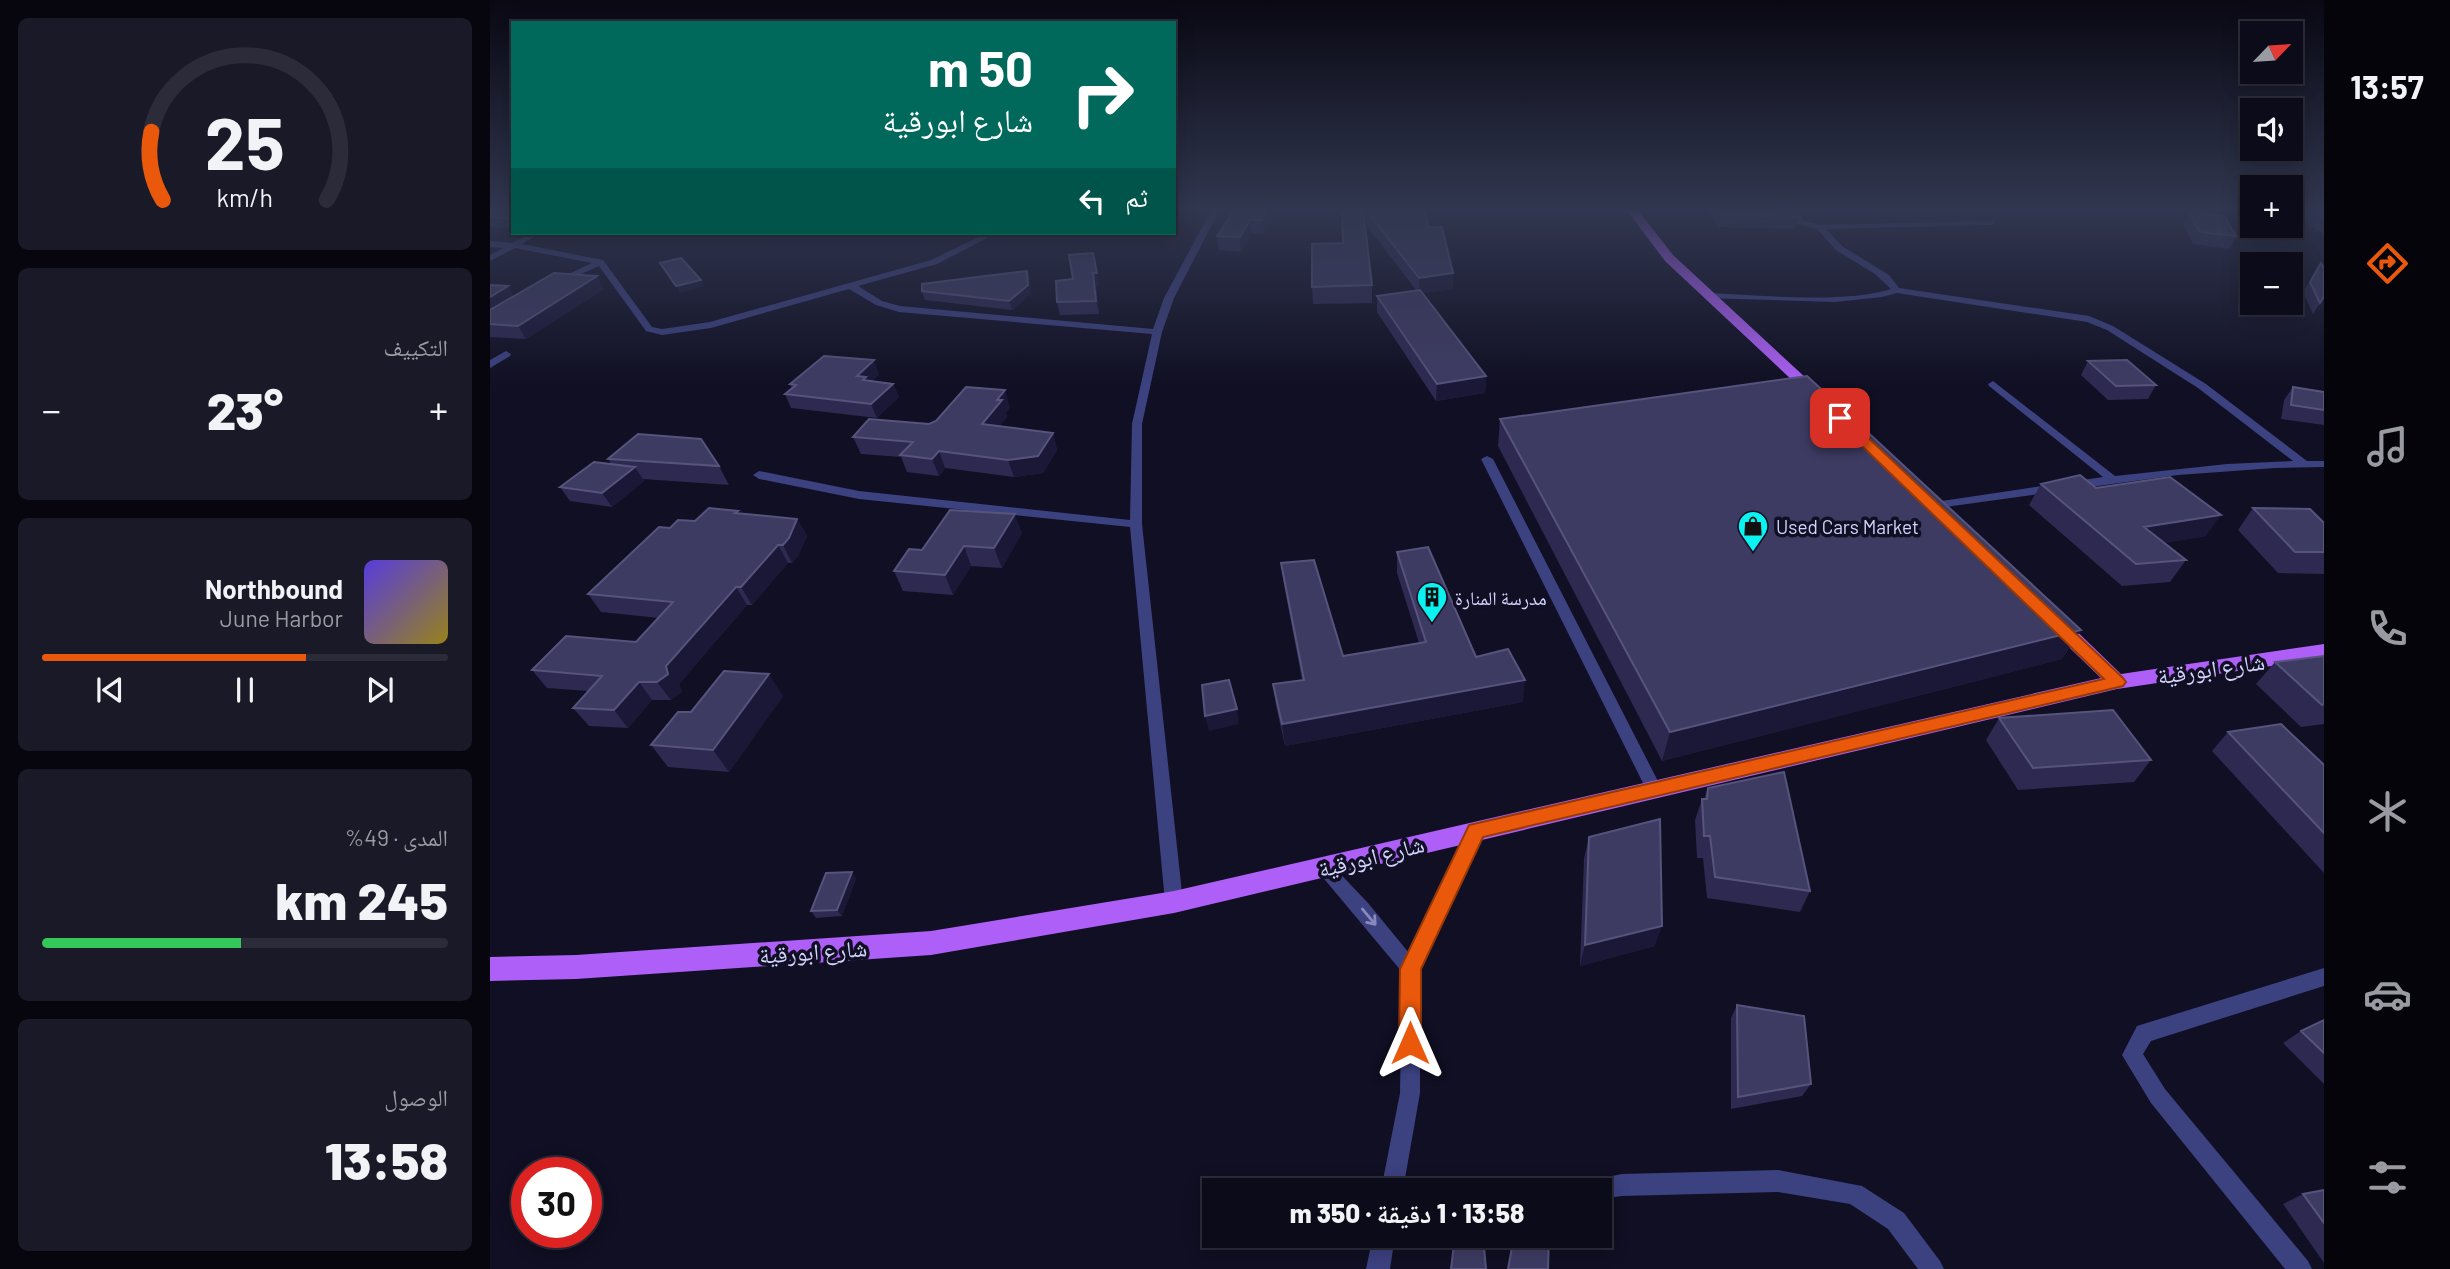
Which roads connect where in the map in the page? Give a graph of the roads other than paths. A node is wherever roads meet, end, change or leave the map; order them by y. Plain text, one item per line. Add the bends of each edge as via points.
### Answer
1 (586, 268) edge
2 (605, 268) edge
3 (911, 268) edge
4 (1185, 268) edge
5 (1679, 268) edge
6 (1871, 268) edge
7 (550, 285) edge
8 (849, 285) junction
9 (1896, 290) junction
10 (1708, 296) junction
11 (1157, 332) junction
12 (506, 355) dead end
13 (490, 366) edge
14 (1993, 384) dead end
15 (1822, 401) edge
16 (1487, 459) dead end
17 (2304, 464) junction
18 (2324, 464) edge
19 (759, 475) dead end
20 (2112, 480) junction
21 (1929, 501) joint
22 (1136, 524) junction
23 (1954, 525) edge
24 (2040, 608) edge
25 (2324, 651) edge
26 (2118, 682) junction
27 (1654, 789) junction
28 (1476, 830) junction
29 (1324, 868) junction
30 (1174, 902) junction
31 (490, 969) edge
32 (1411, 969) junction
33 (2324, 977) edge
34 (1394, 1178) edge
35 (1612, 1187) edge
36 (1382, 1248) edge
37 (1378, 1269) edge
38 (1931, 1269) edge
39 (2300, 1269) edge

1 - 7 street
2 - 8 street via 649,329 662,332 710,325
3 - 8 street
4 - 11 street
5 - 10 main road
6 - 9 street
8 - 11 street via 899,309
9 - 10 street via 1846,298
9 - 17 street via 2098,322 2202,386
10 - 15 main road
11 - 22 street via 1137,424
12 - 13 street
14 - 20 street
16 - 27 street
17 - 18 street
17 - 20 street
19 - 22 street via 859,495
20 - 21 street
21 - 23 main road
22 - 30 street
24 - 26 main road
25 - 26 main road, شارع ابورقية
26 - 27 main road, شارع ابورقية
27 - 28 main road, شارع ابورقية
28 - 29 main road, شارع ابورقية
28 - 32 street
29 - 30 main road, شارع ابورقية
29 -> 32 street
30 - 31 main road, شارع ابورقية via 931,943
32 - 34 street via 1410,1093
33 - 39 street via 2144,1033 2132,1055 2158,1096
35 - 38 street via 1778,1181 1854,1194 1896,1221
36 - 37 street

